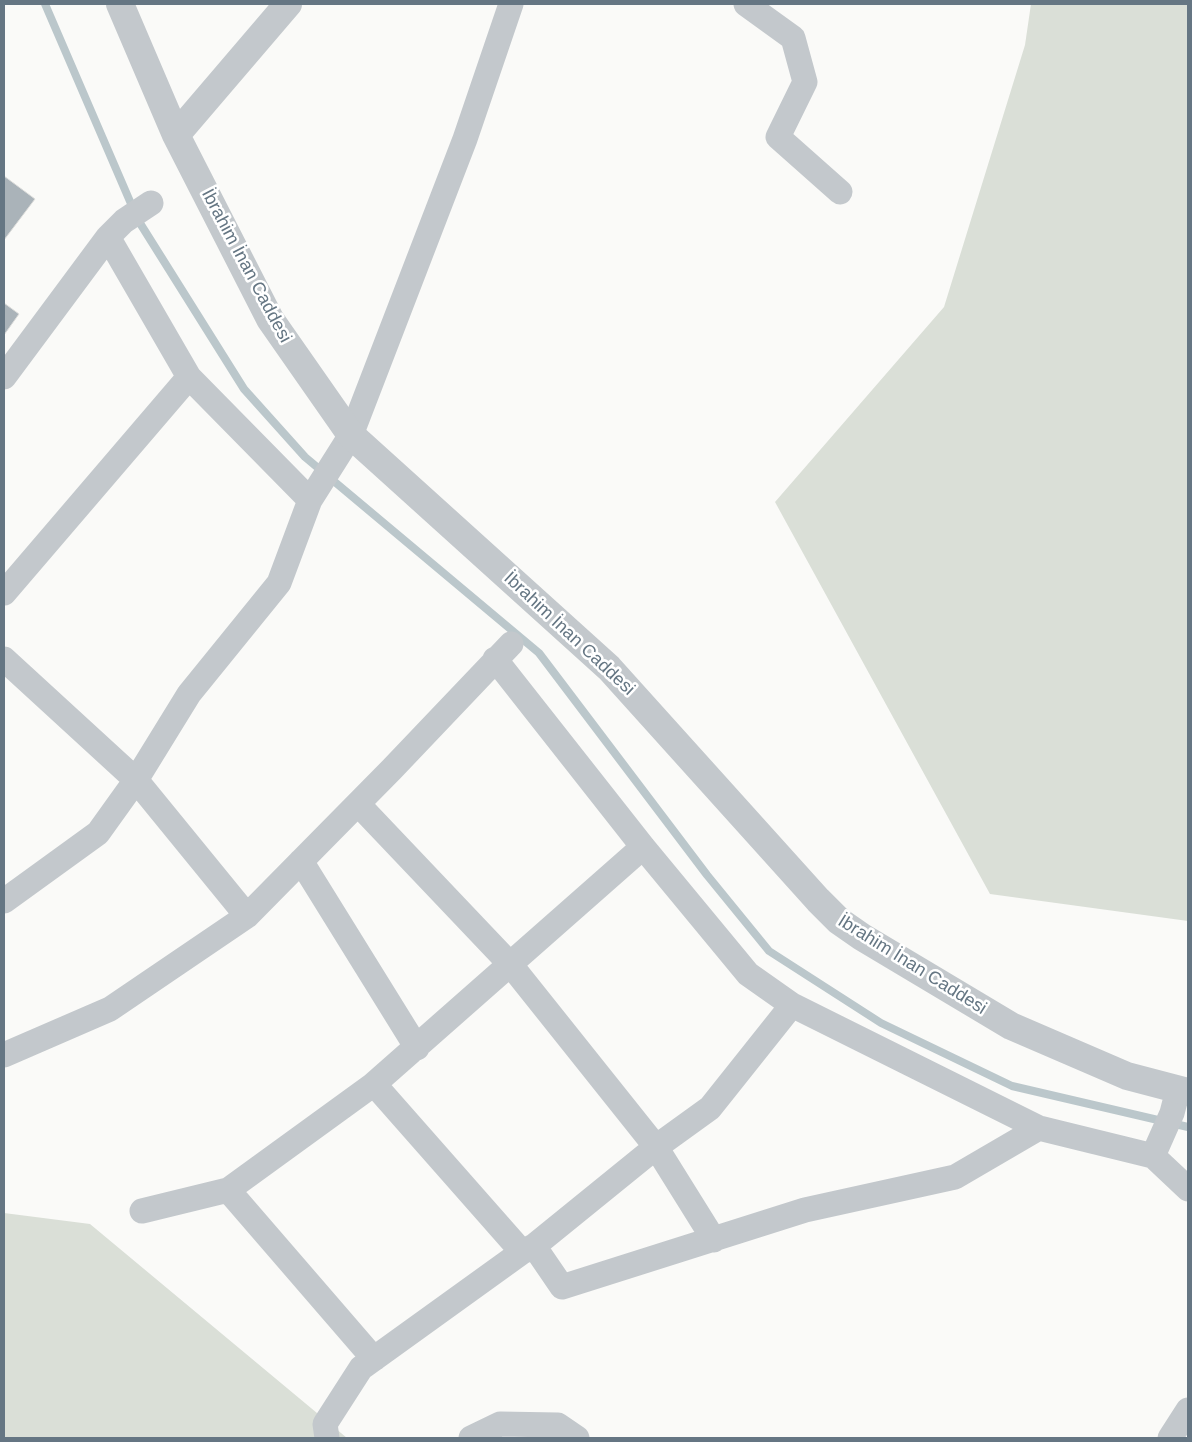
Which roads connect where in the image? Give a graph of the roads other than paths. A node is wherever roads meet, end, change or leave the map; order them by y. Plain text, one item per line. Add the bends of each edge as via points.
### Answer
1 (120, 4) edge
2 (511, 4) edge
3 (746, 4) edge
4 (279, 7) edge
5 (176, 135) junction
6 (840, 192) dead end
7 (151, 203) dead end
8 (116, 229) junction
9 (4, 377) edge
10 (189, 377) junction
11 (351, 435) junction
12 (314, 493) junction
13 (4, 593) edge
14 (4, 659) edge
15 (136, 780) junction
16 (358, 804) junction
17 (643, 847) junction
18 (301, 862) junction
19 (4, 901) edge
20 (248, 916) junction
21 (510, 964) junction
22 (792, 1005) junction
23 (417, 1048) junction
24 (4, 1055) edge
25 (374, 1084) junction
26 (1179, 1098) edge
27 (1039, 1128) junction
28 (656, 1147) junction
29 (1156, 1149) junction
30 (1188, 1189) edge
31 (228, 1190) junction
32 (142, 1211) dead end
33 (714, 1240) junction
34 (528, 1249) junction
35 (374, 1359) junction
36 (1188, 1410) edge
37 (327, 1438) edge
38 (471, 1438) edge
39 (577, 1438) edge
40 (1170, 1438) edge

1 - 5 street, İbrahim İnan Caddesi
2 - 11 street via 461,148
3 - 6 street via 793,38 805,82 778,137
4 - 5 street
5 - 11 street, İbrahim İnan Caddesi via 270,319
7 - 8 street
8 - 9 street
8 - 10 street
10 - 12 street
10 - 13 street
11 - 12 street
11 - 26 street, İbrahim İnan Caddesi via 609,668 839,921 950,992 1011,1026
12 - 15 street via 279,583 189,694
14 - 15 street
15 - 19 street via 98,833
15 - 20 street
16 - 17 street via 503,652
16 - 18 street
16 - 21 street
17 - 21 street
17 - 22 street via 748,974
18 - 20 street
18 - 23 street
20 - 24 street via 110,1009
21 - 23 street
21 - 28 street
22 - 27 street
22 - 28 street via 710,1108
23 - 25 street
25 - 31 street
25 - 34 street
26 - 29 street
27 - 29 street
27 - 33 street via 955,1177 805,1210
28 - 33 street
28 - 34 street
29 - 30 street
31 - 32 street
31 - 35 street
33 - 34 street via 562,1287
34 - 35 street
35 - 37 street via 361,1368 325,1424
36 - 40 street
38 - 39 street via 500,1424 558,1425

